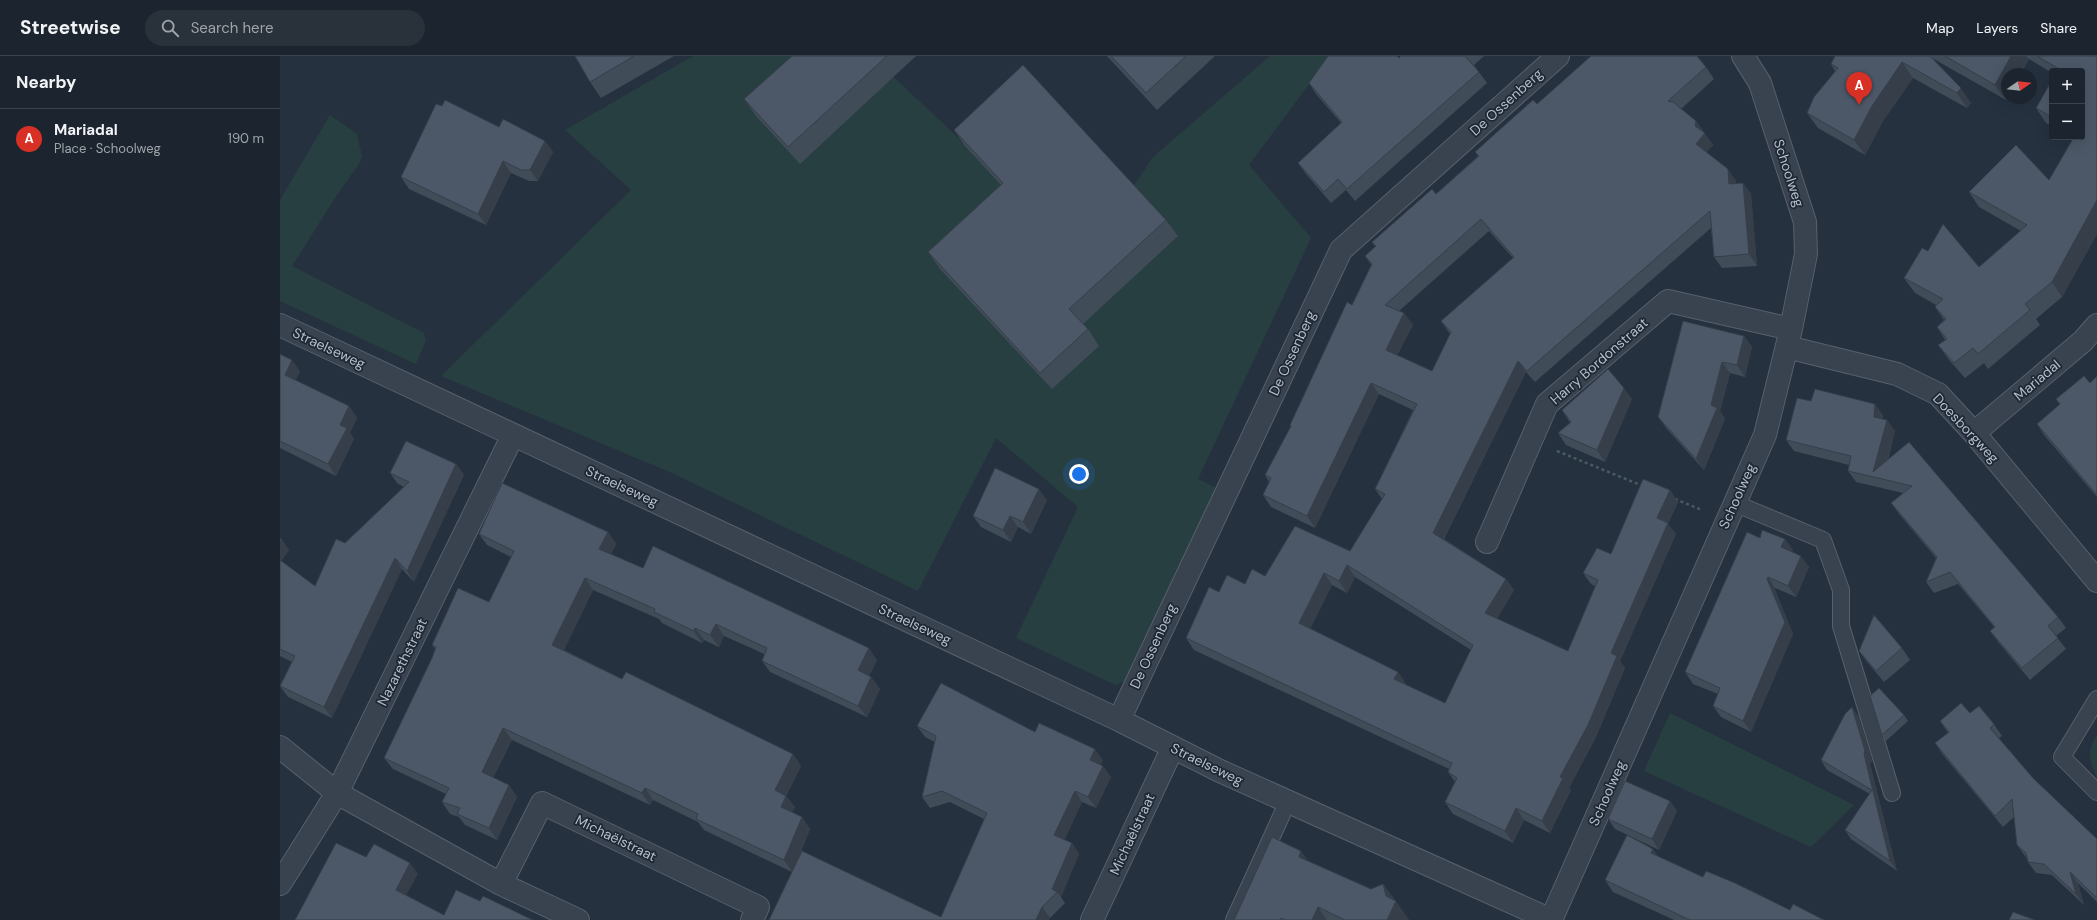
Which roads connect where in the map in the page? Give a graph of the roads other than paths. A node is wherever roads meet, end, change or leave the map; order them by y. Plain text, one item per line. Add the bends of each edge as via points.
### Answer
1 (1558, 56) edge
2 (1743, 56) edge
3 (2097, 324) edge
4 (280, 325) edge
5 (1789, 338) junction
6 (1974, 433) junction
7 (513, 435) junction
8 (1730, 511) junction
9 (1487, 542) dead end
10 (2097, 581) edge
11 (2097, 699) edge
12 (1119, 720) junction
13 (1173, 747) junction
14 (280, 748) edge
15 (2097, 792) edge
16 (338, 793) junction
17 (1892, 793) dead end
18 (1288, 801) junction
19 (280, 884) edge
20 (501, 884) junction
21 (578, 920) edge
22 (752, 920) edge
23 (1092, 920) edge
24 (1234, 920) edge
25 (1551, 920) edge

1 - 12 street, De Ossenberg via 1341,250
2 - 5 street, Schoolweg via 1760,82 1805,222 1806,254
3 - 6 street, Mariadal via 2083,341
4 - 7 street, Straelseweg
5 - 6 street, Doesborgweg via 1897,374 1938,394
5 - 8 street, Schoolweg via 1764,435
5 - 9 street, Harry Bordonstraat via 1668,301 1547,404
6 - 10 street, Doesborgweg
7 - 12 street, Straelseweg
7 - 16 street, Nazarethstraat
8 - 17 lane via 1823,540 1841,590 1841,626
8 - 25 street, Schoolweg
11 - 15 lane via 2062,756
12 - 13 street, Straelseweg
13 - 18 street, Straelseweg
13 - 23 street, Michaëlstraat
14 - 16 street
16 - 19 street, Nazarethstraat
16 - 20 street
18 - 24 lane
18 - 25 street, Straelseweg
20 - 21 street
20 - 22 street, Michaëlstraat via 542,803 758,907

